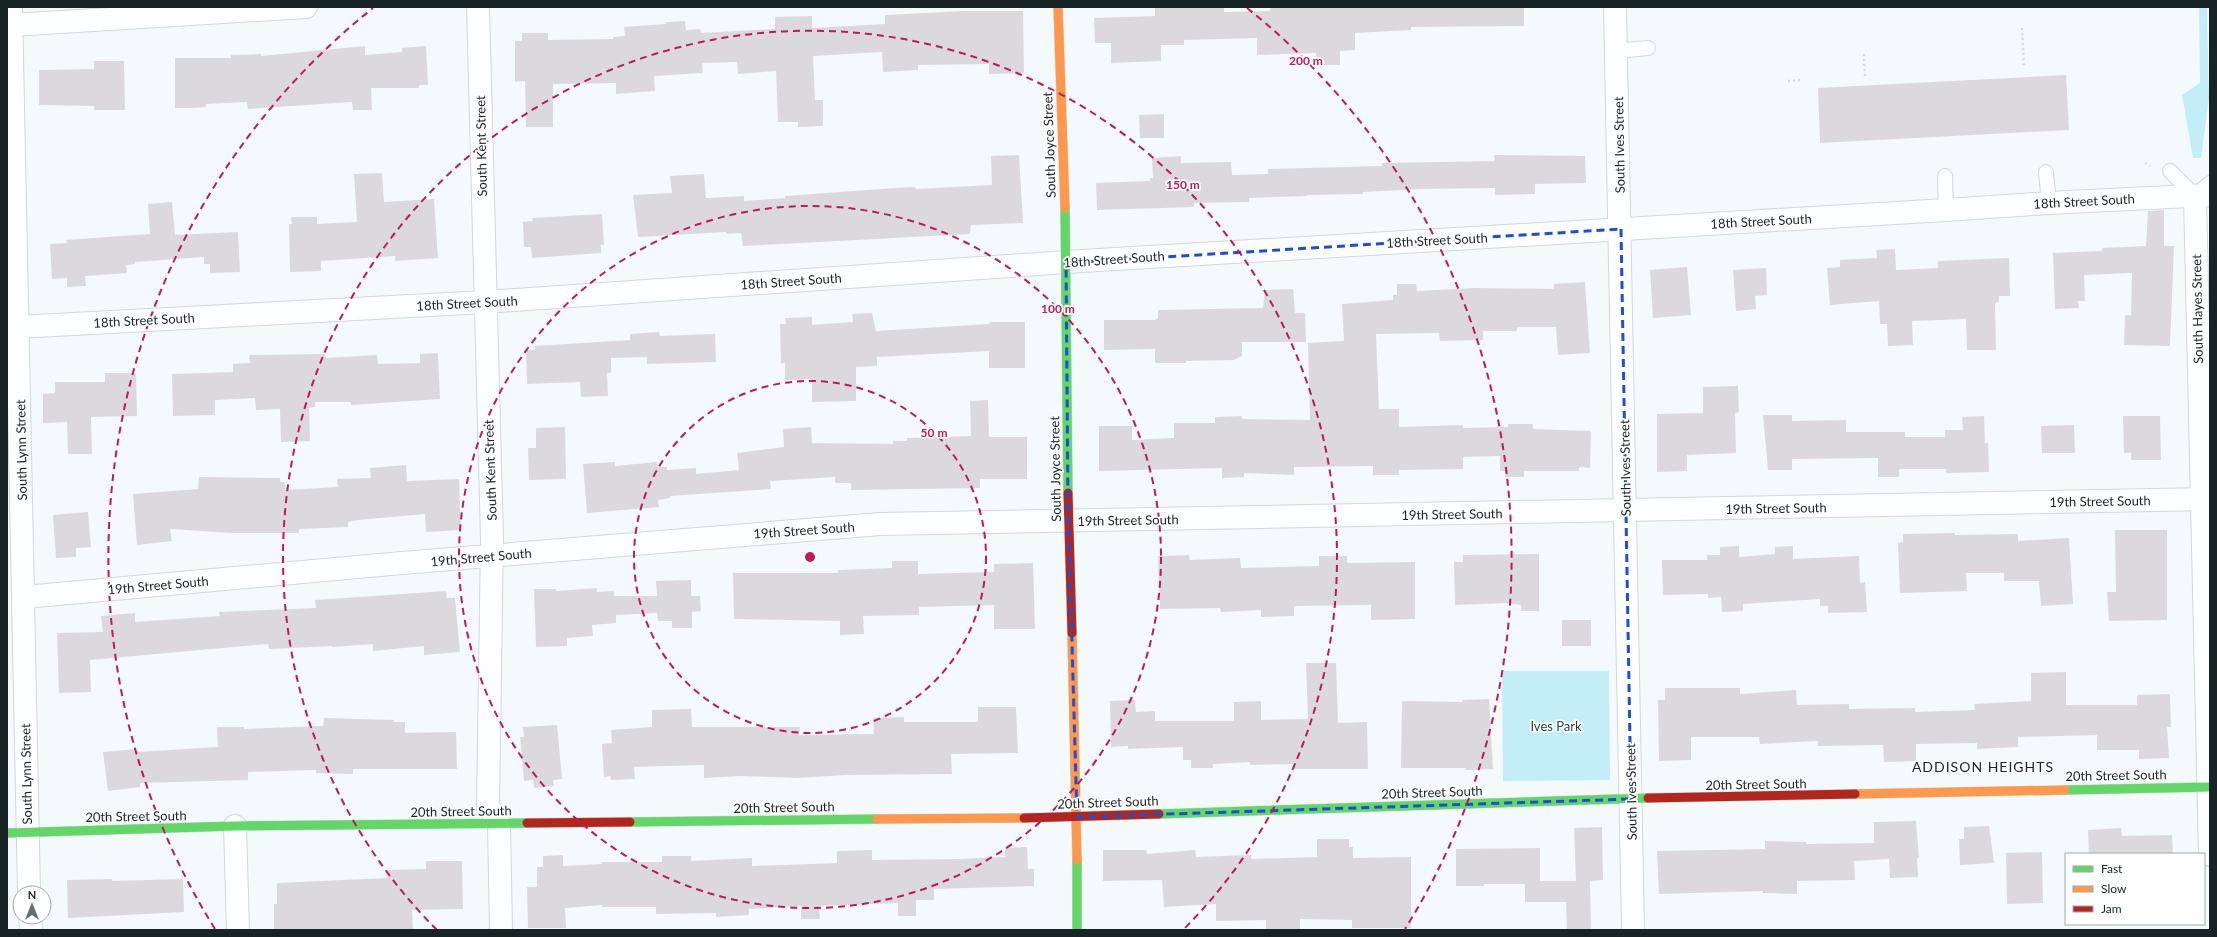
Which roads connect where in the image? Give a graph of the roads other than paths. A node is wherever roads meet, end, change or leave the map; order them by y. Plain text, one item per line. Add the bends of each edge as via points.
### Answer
1 (306, 7) edge
2 (478, 7) edge
3 (1058, 7) edge
4 (1615, 7) edge
5 (11, 16) edge
6 (1648, 48) dead end
7 (1617, 51) junction
8 (2170, 171) dead end
9 (2046, 172) dead end
10 (1945, 176) dead end
11 (2205, 191) edge
12 (2049, 203) junction
13 (1946, 210) junction
14 (1621, 229) junction
15 (1066, 263) junction
16 (485, 302) junction
17 (18, 327) junction
18 (2206, 499) edge
19 (1626, 511) junction
20 (1068, 521) junction
21 (492, 556) junction
22 (25, 597) junction
23 (2209, 787) edge
24 (1631, 799) junction
25 (1077, 817) junction
26 (499, 823) junction
27 (235, 826) junction
28 (17, 832) edge
29 (2210, 855) edge
30 (27, 885) edge
31 (238, 930) edge
32 (501, 930) edge
33 (1077, 930) edge
34 (1633, 930) edge

1 - 5 street
2 - 16 street, South Kent Street
3 - 15 street, South Joyce Street
4 - 7 street, South Ives Street
5 - 17 street, South Lynn Street
6 - 7 lane
7 - 14 street, South Ives Street
8 - 11 lane
9 - 12 lane
10 - 13 lane
11 - 12 street, 18th Street South
11 - 18 street, South Hayes Street
12 - 13 street, 18th Street South
13 - 14 street, 18th Street South
14 - 15 street, 18th Street South
14 - 19 street, South Ives Street
15 - 16 street, 18th Street South
15 - 20 street, South Joyce Street
16 - 17 street, 18th Street South
16 - 21 street, South Kent Street
17 - 22 street, South Lynn Street
18 - 19 street, 19th Street South
18 - 23 street, South Hayes Street
19 - 20 street, 19th Street South
19 - 24 street, South Ives Street
20 - 21 street, 19th Street South via 880,524
20 - 25 street, South Joyce Street
21 - 22 street, 19th Street South
21 - 26 street, South Kent Street via 488,806
22 - 28 street, South Lynn Street
23 - 24 street, 20th Street South
23 - 29 street, South Hayes Street
24 - 25 street, 20th Street South
24 - 34 street, South Ives Street
25 - 26 street, 20th Street South
25 - 33 street, South Joyce Street
26 - 27 street, 20th Street South
26 - 32 street
27 - 28 street, 20th Street South
27 - 31 street
28 - 30 street, South Lynn Street

